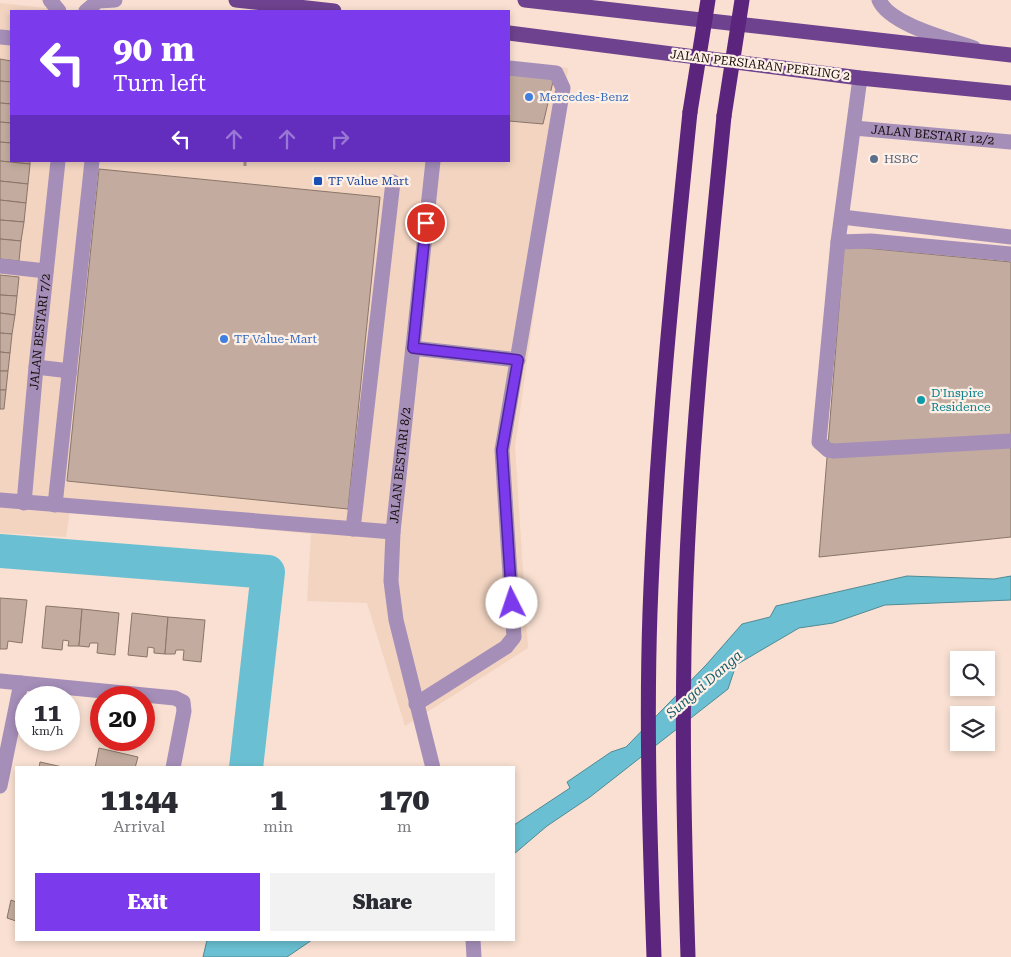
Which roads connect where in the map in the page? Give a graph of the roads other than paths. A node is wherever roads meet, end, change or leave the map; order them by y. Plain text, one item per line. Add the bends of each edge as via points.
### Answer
1 (50, 0) edge
2 (115, 0) edge
3 (236, 0) edge
4 (525, 0) edge
5 (708, 0) edge
6 (742, 0) edge
7 (879, 0) edge
8 (58, 10) edge
9 (87, 10) edge
10 (325, 10) edge
11 (513, 35) edge
12 (986, 52) junction
13 (1011, 55) edge
14 (510, 68) edge
15 (860, 78) junction
16 (1011, 93) edge
17 (854, 128) junction
18 (1011, 142) edge
19 (58, 162) edge
20 (92, 162) edge
21 (433, 162) edge
22 (392, 182) dead end
23 (840, 229) junction
24 (1011, 237) edge
25 (1011, 254) edge
26 (0, 266) edge
27 (46, 271) junction
28 (413, 348) junction
29 (518, 360) junction
30 (36, 367) junction
31 (70, 371) junction
32 (1011, 441) edge
33 (0, 500) edge
34 (24, 503) junction
35 (56, 505) junction
36 (353, 529) junction
37 (393, 532) junction
38 (0, 681) edge
39 (21, 683) junction
40 (416, 704) junction
41 (173, 766) edge
42 (432, 766) edge
43 (0, 786) edge
44 (473, 941) edge
45 (474, 957) edge
46 (654, 957) edge
47 (688, 957) edge

1 - 8 street
2 - 9 street via 98,1
3 - 10 main road
4 - 12 main road
5 - 46 highway, bridge via 690,112 664,366 650,613 650,851
6 - 47 highway, bridge via 724,116 699,361 686,580 684,821
7 - 12 street via 902,20
11 - 15 main road, JALAN PERSIARAN PERLING 2
12 - 13 main road
14 - 29 street via 556,72 563,88
15 - 16 main road, JALAN PERSIARAN PERLING 2
15 - 17 street
17 - 18 street, JALAN BESTARI 12/2
17 - 23 street
19 - 27 street, JALAN BESTARI 7/2
20 - 31 street
21 - 28 street, JALAN BESTARI 8/2
22 - 36 street
23 - 24 street
23 - 25 street via 871,241
23 - 32 street via 819,436 823,447 834,451
26 - 27 street
27 - 30 street, JALAN BESTARI 7/2
28 - 29 street
28 - 37 street, JALAN BESTARI 8/2
29 - 40 street via 502,450 514,637 506,647
30 - 31 street
30 - 34 street, JALAN BESTARI 7/2
31 - 35 street
33 - 34 street
34 - 35 street
35 - 36 street
36 - 37 street
37 - 40 street, JALAN BESTARI 8/2 via 391,581 396,620
38 - 39 street
39 - 41 street via 175,698 183,702
39 - 43 street
40 - 42 street, JALAN BESTARI 8/2
44 - 45 street

